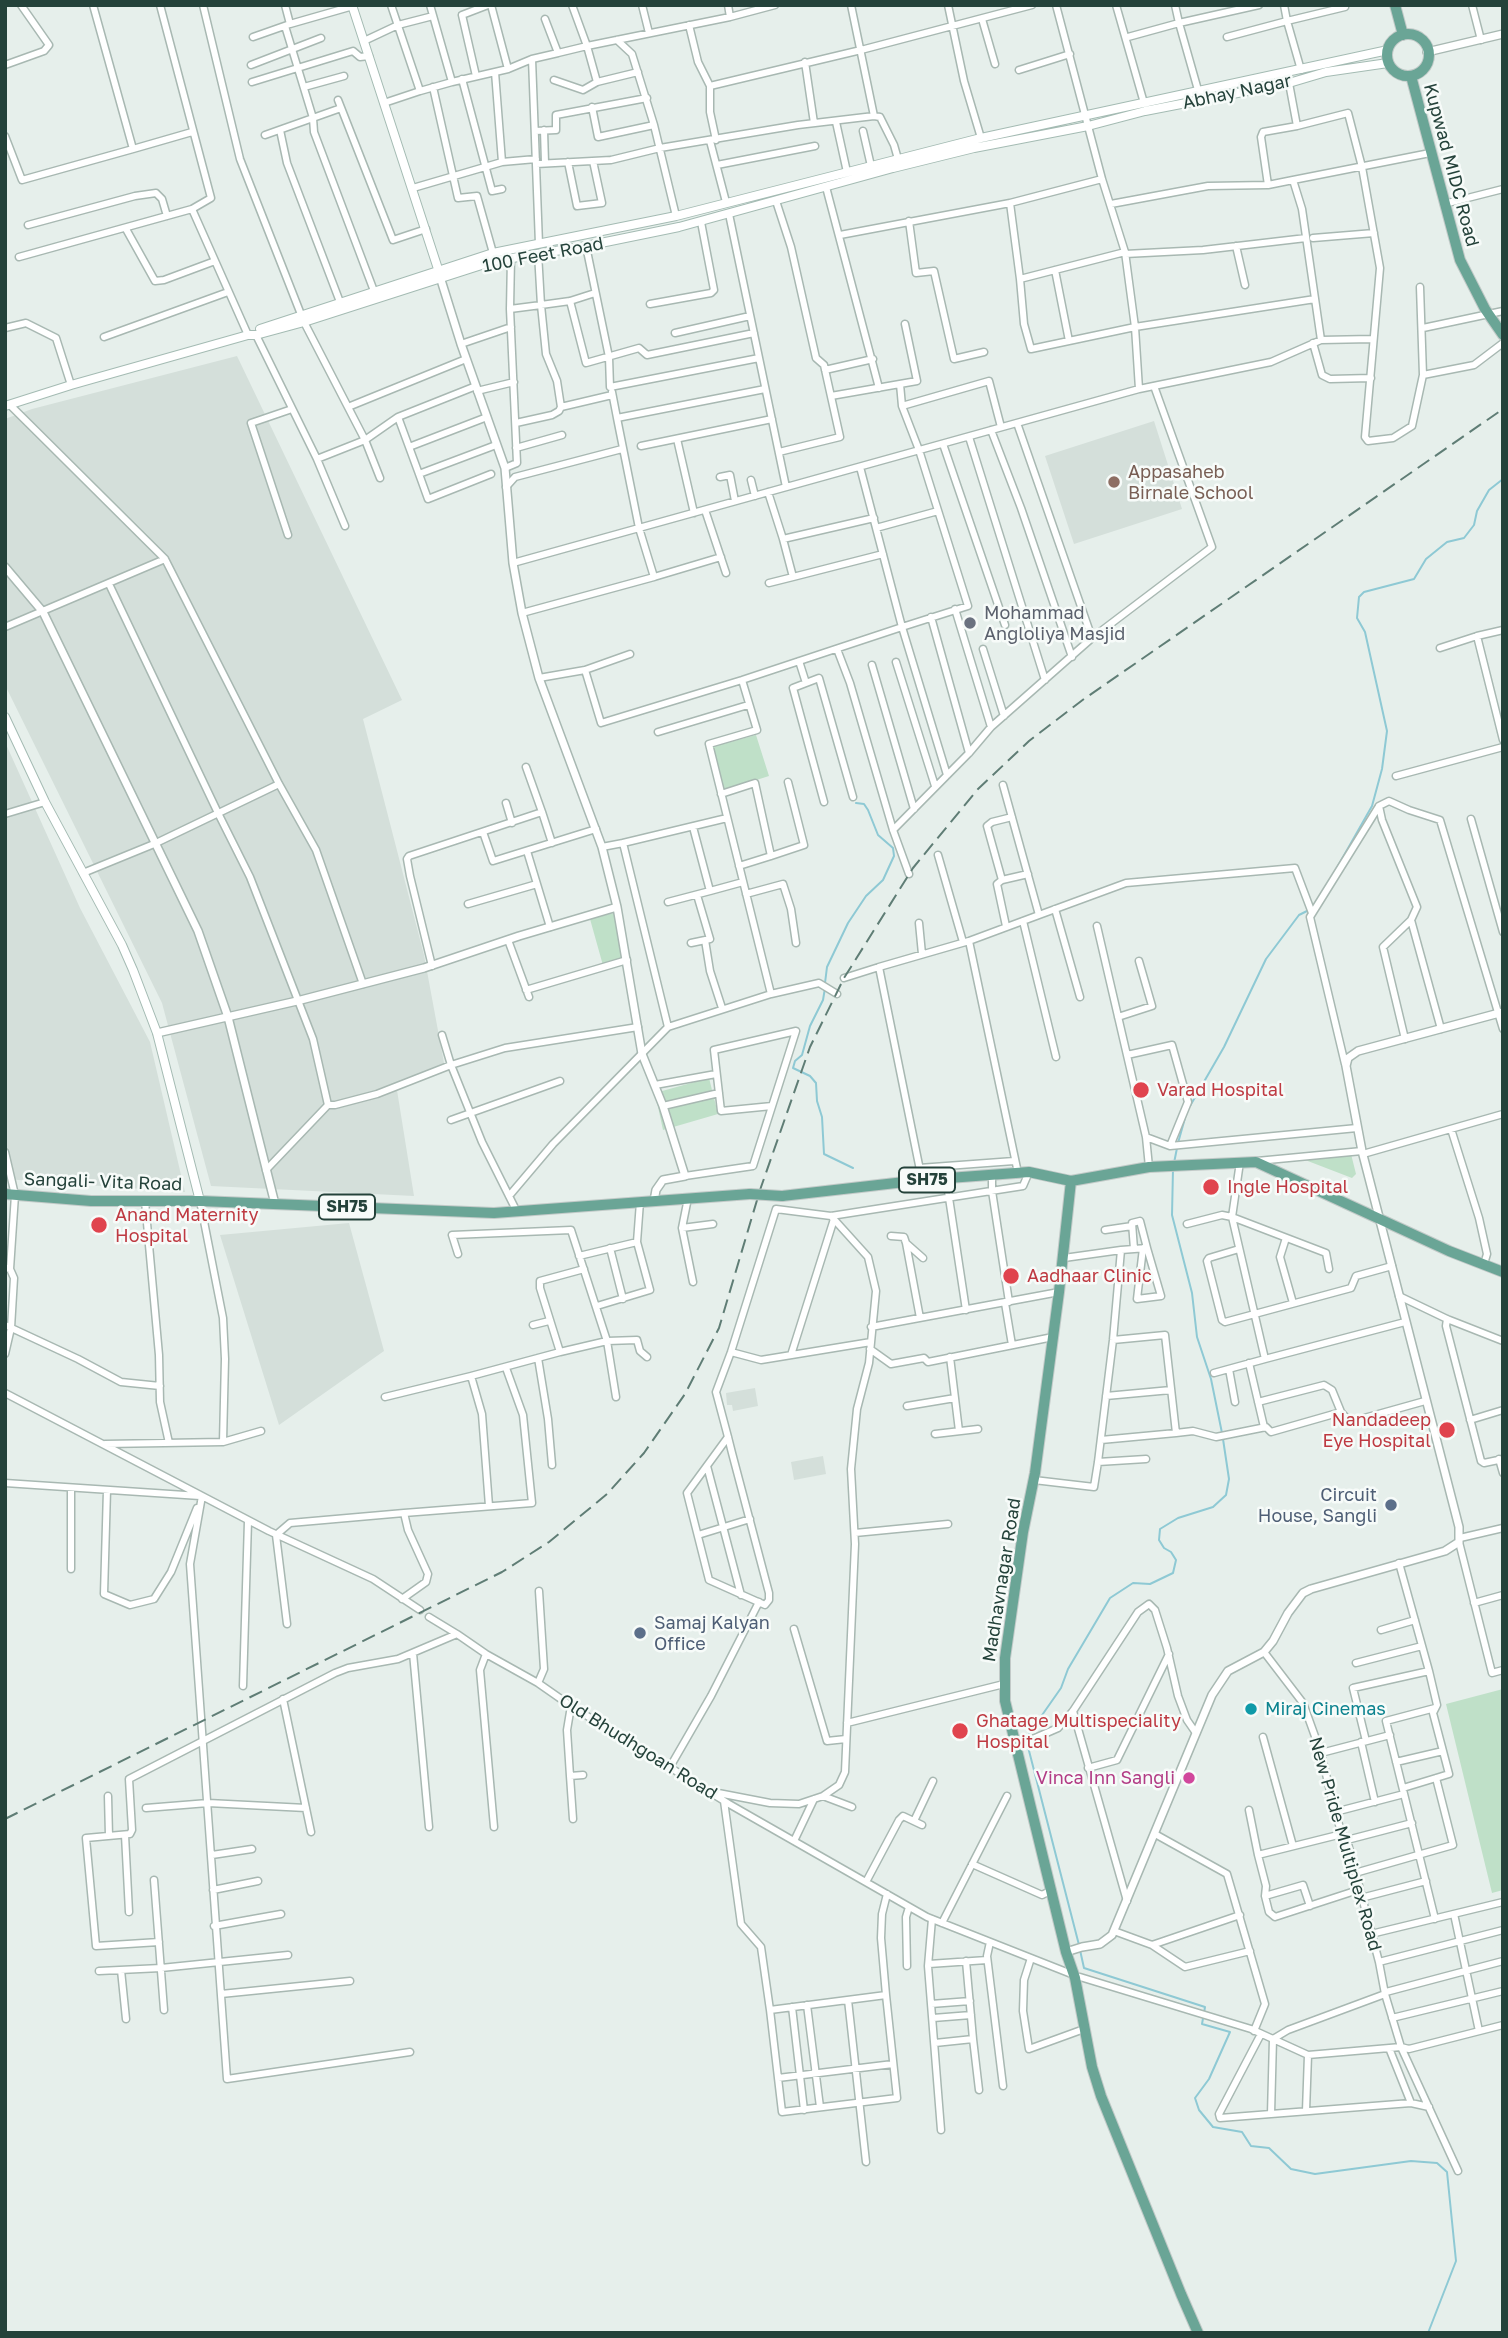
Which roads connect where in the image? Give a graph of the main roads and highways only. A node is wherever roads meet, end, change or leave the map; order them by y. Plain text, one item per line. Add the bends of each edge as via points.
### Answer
1 (353, 5) edge
2 (1395, 5) edge
3 (1403, 35) junction
4 (1388, 50) junction
5 (1388, 63) junction
6 (1411, 76) junction
7 (1088, 126) joint
8 (539, 249) junction
9 (440, 276) junction
10 (303, 318) junction
11 (1503, 335) edge
12 (7, 405) edge
13 (5, 718) edge
14 (1071, 1181) junction
15 (10, 1194) edge
16 (200, 1201) junction
17 (1503, 1272) edge
18 (1198, 2333) edge

1 - 9 main road
2 - 3 main road
3 - 4 main road
3 - 6 main road via 1420,38 1428,48 1426,66
4 - 5 main road
4 - 8 main road via 981,138
5 - 6 main road via 1399,74
5 - 7 main road, Abhay Nagar via 1326,72
6 - 11 main road, Kupwad MIDC Road via 1465,272
7 - 8 main road, 100 Feet Road via 974,148 701,222 586,246
8 - 9 main road, 100 Feet Road
8 - 9 main road via 493,253
9 - 10 main road, 100 Feet Road
9 - 10 main road via 340,302
10 - 12 main road
13 - 16 main road via 122,945 157,1034
14 - 16 main road, SH75, bridge via 1023,1172 782,1196 750,1194 494,1213
14 - 17 main road, SH75 via 1150,1167 1255,1162
14 - 18 main road, Madhavnagar Road via 1034,1480 1008,1629 1004,1701 1052,1890 1075,1949 1074,1977 1092,2067
15 - 16 main road, Sangali- Vita Road / SH75 via 91,1201

